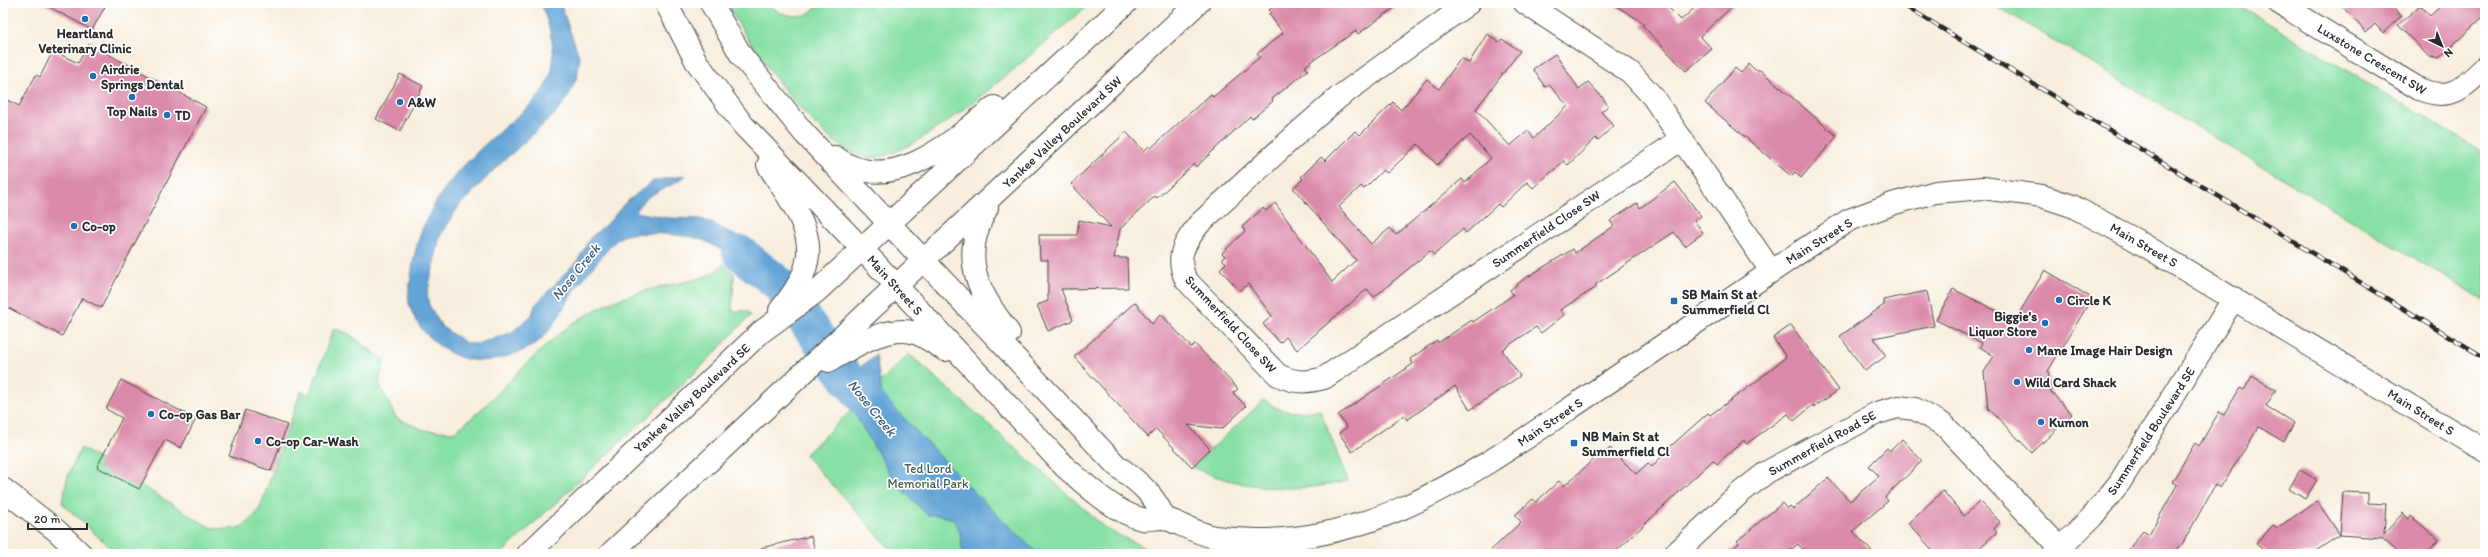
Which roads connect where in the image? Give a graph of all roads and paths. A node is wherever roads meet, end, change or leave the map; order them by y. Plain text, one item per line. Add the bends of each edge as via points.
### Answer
1 (666, 3) edge
2 (711, 3) edge
3 (1122, 3) edge
4 (1126, 3) edge
5 (1198, 3) edge
6 (1469, 3) edge
7 (1525, 3) edge
8 (2279, 3) edge
9 (2485, 68) edge
10 (743, 125) junction
11 (804, 133) junction
12 (1682, 139) junction
13 (995, 195) junction
14 (890, 222) junction
15 (862, 249) junction
16 (925, 260) junction
17 (1771, 271) junction
18 (897, 286) junction
19 (2234, 298) junction
20 (761, 332) junction
21 (971, 367) junction
22 (801, 376) junction
23 (1071, 416) junction
24 (2485, 451) edge
25 (3, 489) edge
26 (1164, 518) junction
27 (2057, 551) edge
28 (81, 554) edge
29 (528, 554) edge
30 (610, 554) edge
31 (1675, 554) edge

1 - 10 main road, Main Street S via 696,61
2 - 11 main road via 742,55
3 - 11 main road via 979,120 913,164 885,172 858,168 841,161
4 - 14 main road
5 - 13 main road, Yankee Valley Boulevard SW
6 - 12 main road, Summerfield Close SW via 1340,97 1199,224 1188,238 1181,253 1180,267 1186,280 1278,374 1291,382 1309,382 1324,378
7 - 12 main road via 1630,72 1654,97
8 - 9 main road, Luxstone Crescent SW via 2434,95 2447,95 2462,88
10 - 15 main road, Main Street S
10 - 20 main road via 804,227 810,253 803,278 788,301
11 - 14 main road
12 - 17 main road
13 - 16 main road, Yankee Valley Boulevard SW
13 - 23 main road via 978,224 975,236 972,260 977,279 994,312
14 - 15 main road, Yankee Valley Boulevard SE
14 - 16 main road
15 - 18 main road, Main Street S
15 - 20 main road, Yankee Valley Boulevard SE via 817,291
16 - 18 main road, Yankee Valley Boulevard SW
16 - 23 main road
17 - 19 main road, Main Street S via 1856,218 1895,203 1936,192 1983,188 2042,196 2072,206 2134,238
17 - 26 main road, Main Street S via 1456,486 1390,521 1350,535 1312,544 1272,546 1213,537
18 - 21 main road, Main Street S
18 - 22 main road
19 - 24 main road, Main Street S
19 - 27 main road, Summerfield Boulevard SE via 2120,482 2092,517
20 - 29 main road, Yankee Valley Boulevard SE
21 - 22 main road via 921,335 896,331 861,343
21 - 26 main road, Main Street S via 1065,467 1094,491 1121,510 1142,519
22 - 30 main road
23 - 26 main road via 1116,465 1146,488 1158,502
25 - 28 main road via 57,531
27 - 31 main road, Summerfield Road SE via 1944,425 1915,409 1898,407 1877,413 1767,472 1740,493

